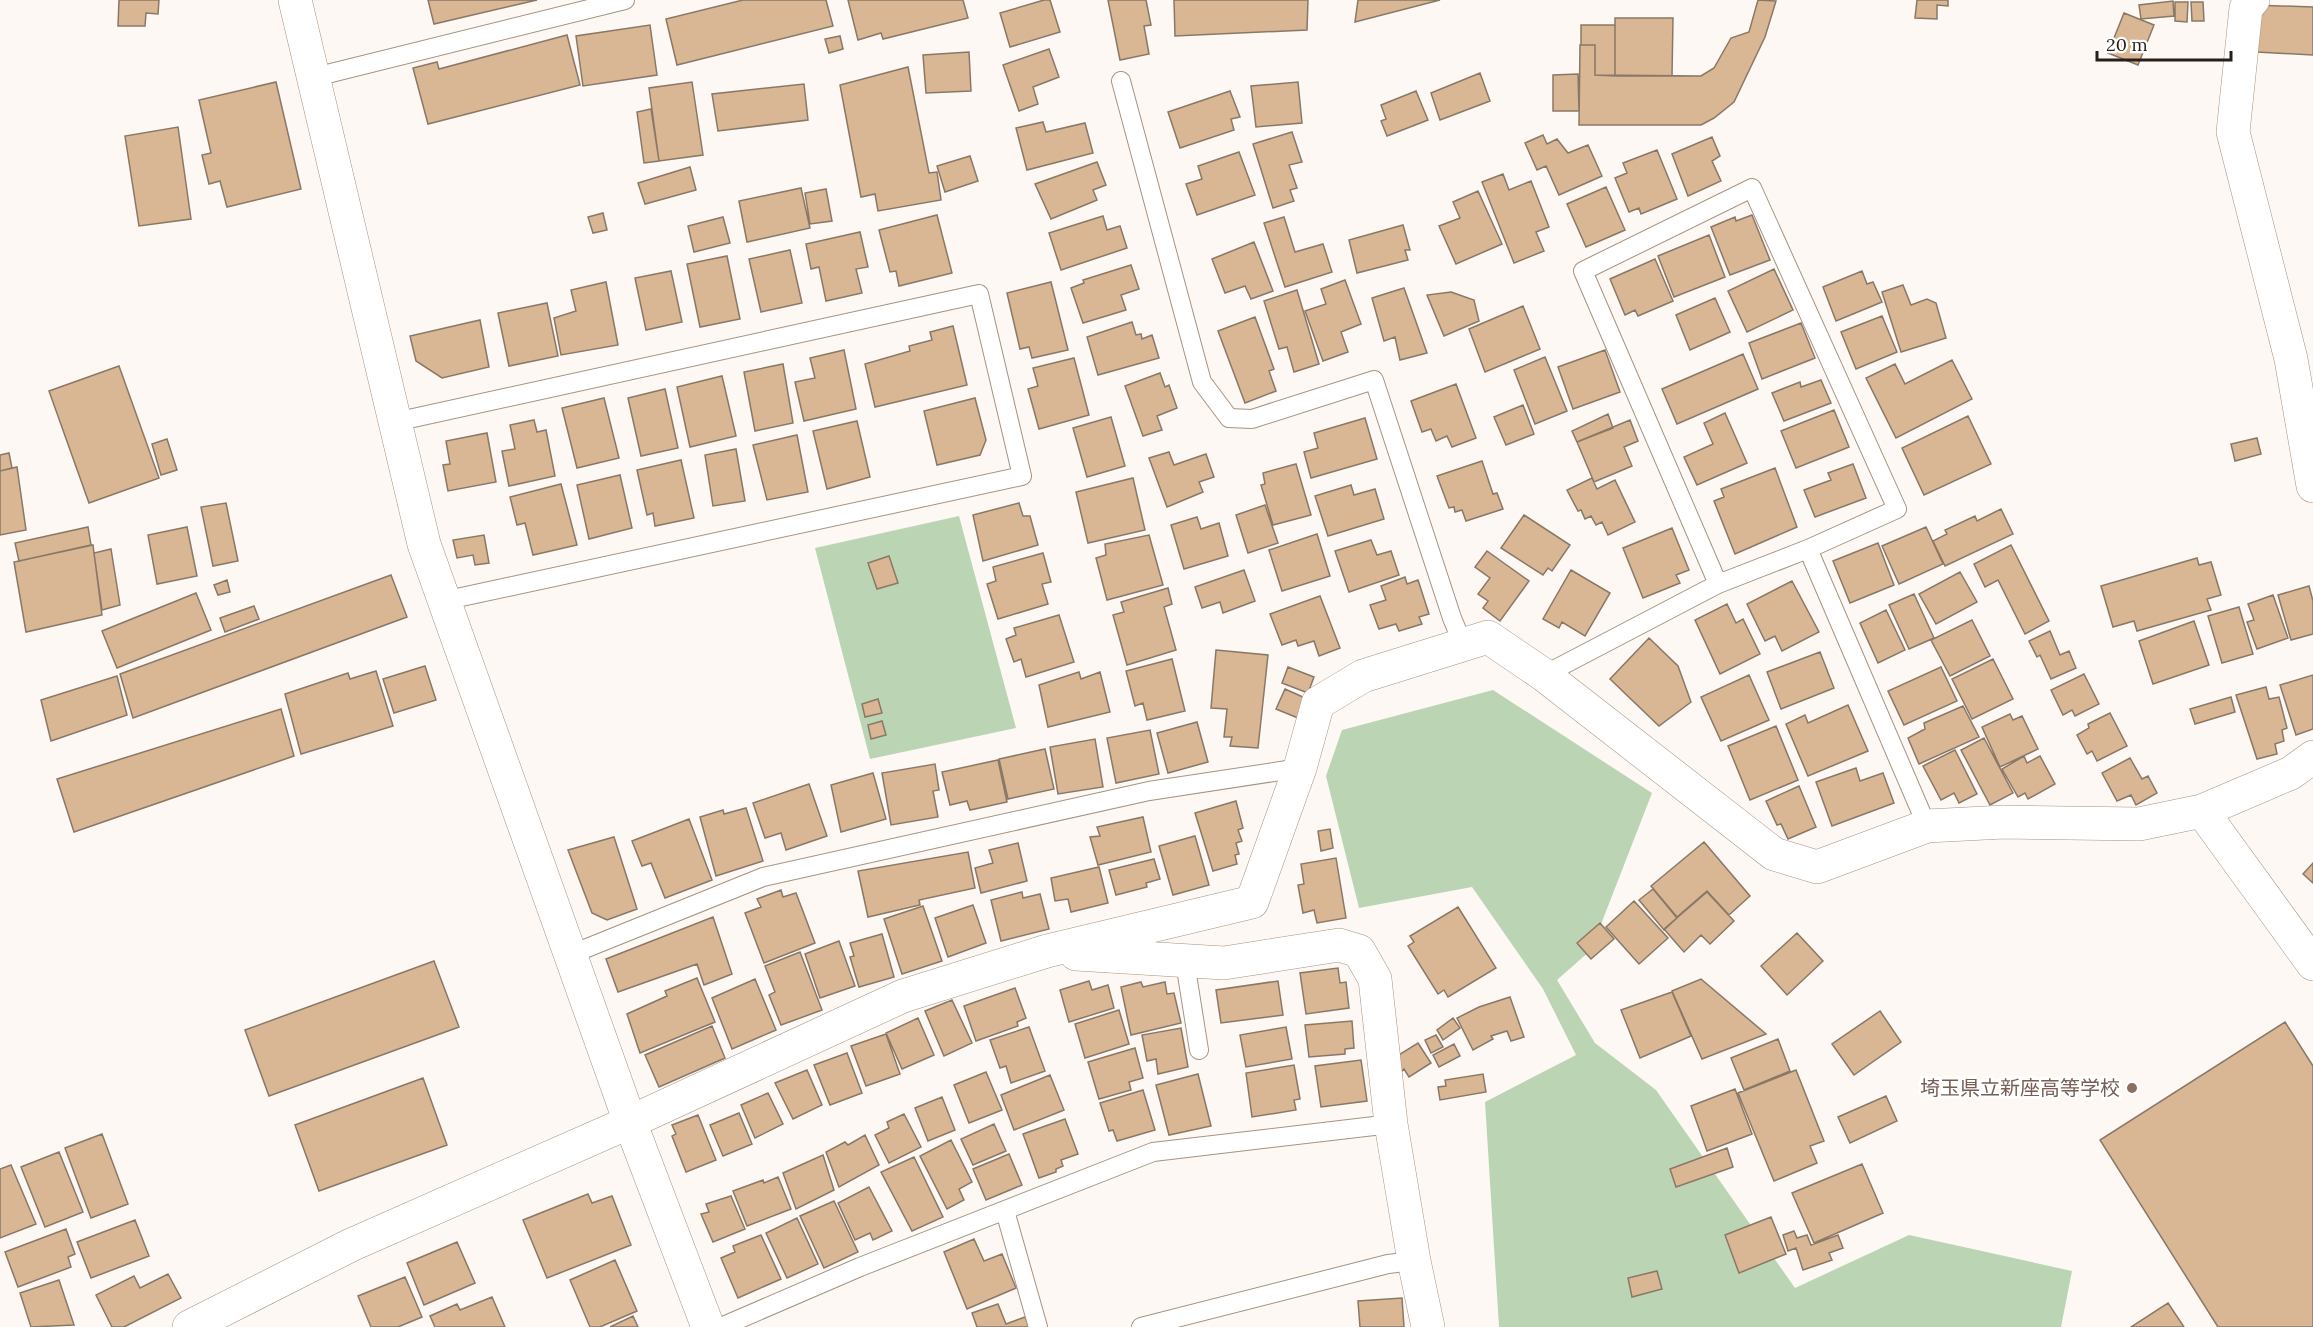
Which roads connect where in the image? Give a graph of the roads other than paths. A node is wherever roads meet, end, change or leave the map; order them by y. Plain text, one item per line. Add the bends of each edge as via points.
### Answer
1 (295, 0) edge
2 (625, 0) edge
3 (2253, 0) edge
4 (315, 77) junction
5 (1121, 81) dead end
6 (395, 422) junction
7 (2313, 486) edge
8 (1808, 549) junction
9 (1718, 584) junction
10 (443, 602) junction
11 (1464, 646) junction
12 (1544, 675) junction
13 (2313, 757) edge
14 (1300, 768) junction
15 (2202, 811) junction
16 (1927, 826) junction
17 (1047, 951) junction
18 (572, 954) junction
19 (1185, 962) junction
20 (2313, 964) edge
21 (1199, 1050) dead end
22 (630, 1122) junction
23 (1391, 1124) junction
24 (1005, 1211) junction
25 (1414, 1261) junction
26 (189, 1327) edge
27 (708, 1327) edge
28 (721, 1327) edge
29 (1038, 1327) edge
30 (1141, 1327) edge
31 (1428, 1327) edge

1 - 4 street
2 - 4 lane
3 - 7 street via 2246,9 2233,132 2291,359
4 - 6 street
5 - 11 lane via 1202,382 1229,418 1252,419 1374,380
6 - 10 street via 424,544
6 - 10 lane via 979,294 1022,476
8 - 9 lane
8 - 9 lane via 1897,509 1752,188 1583,271
8 - 16 lane
9 - 12 lane
10 - 18 street
11 - 12 street via 1488,637
11 - 14 street via 1363,676 1318,703
12 - 16 street via 1774,854 1817,867
13 - 15 street via 2291,773
14 - 17 street via 1252,902
14 - 18 lane via 1149,791 763,877
15 - 16 street via 2139,824 2004,822
15 - 20 street
17 - 19 street
17 - 22 street via 903,996
18 - 22 street
19 - 21 lane
19 - 23 street via 1224,963 1339,945 1359,951 1375,979
22 - 26 street via 351,1245
22 - 27 street
23 - 24 lane via 1153,1152
23 - 25 street
24 - 28 lane
24 - 29 lane
25 - 30 lane via 1388,1264
25 - 31 street

